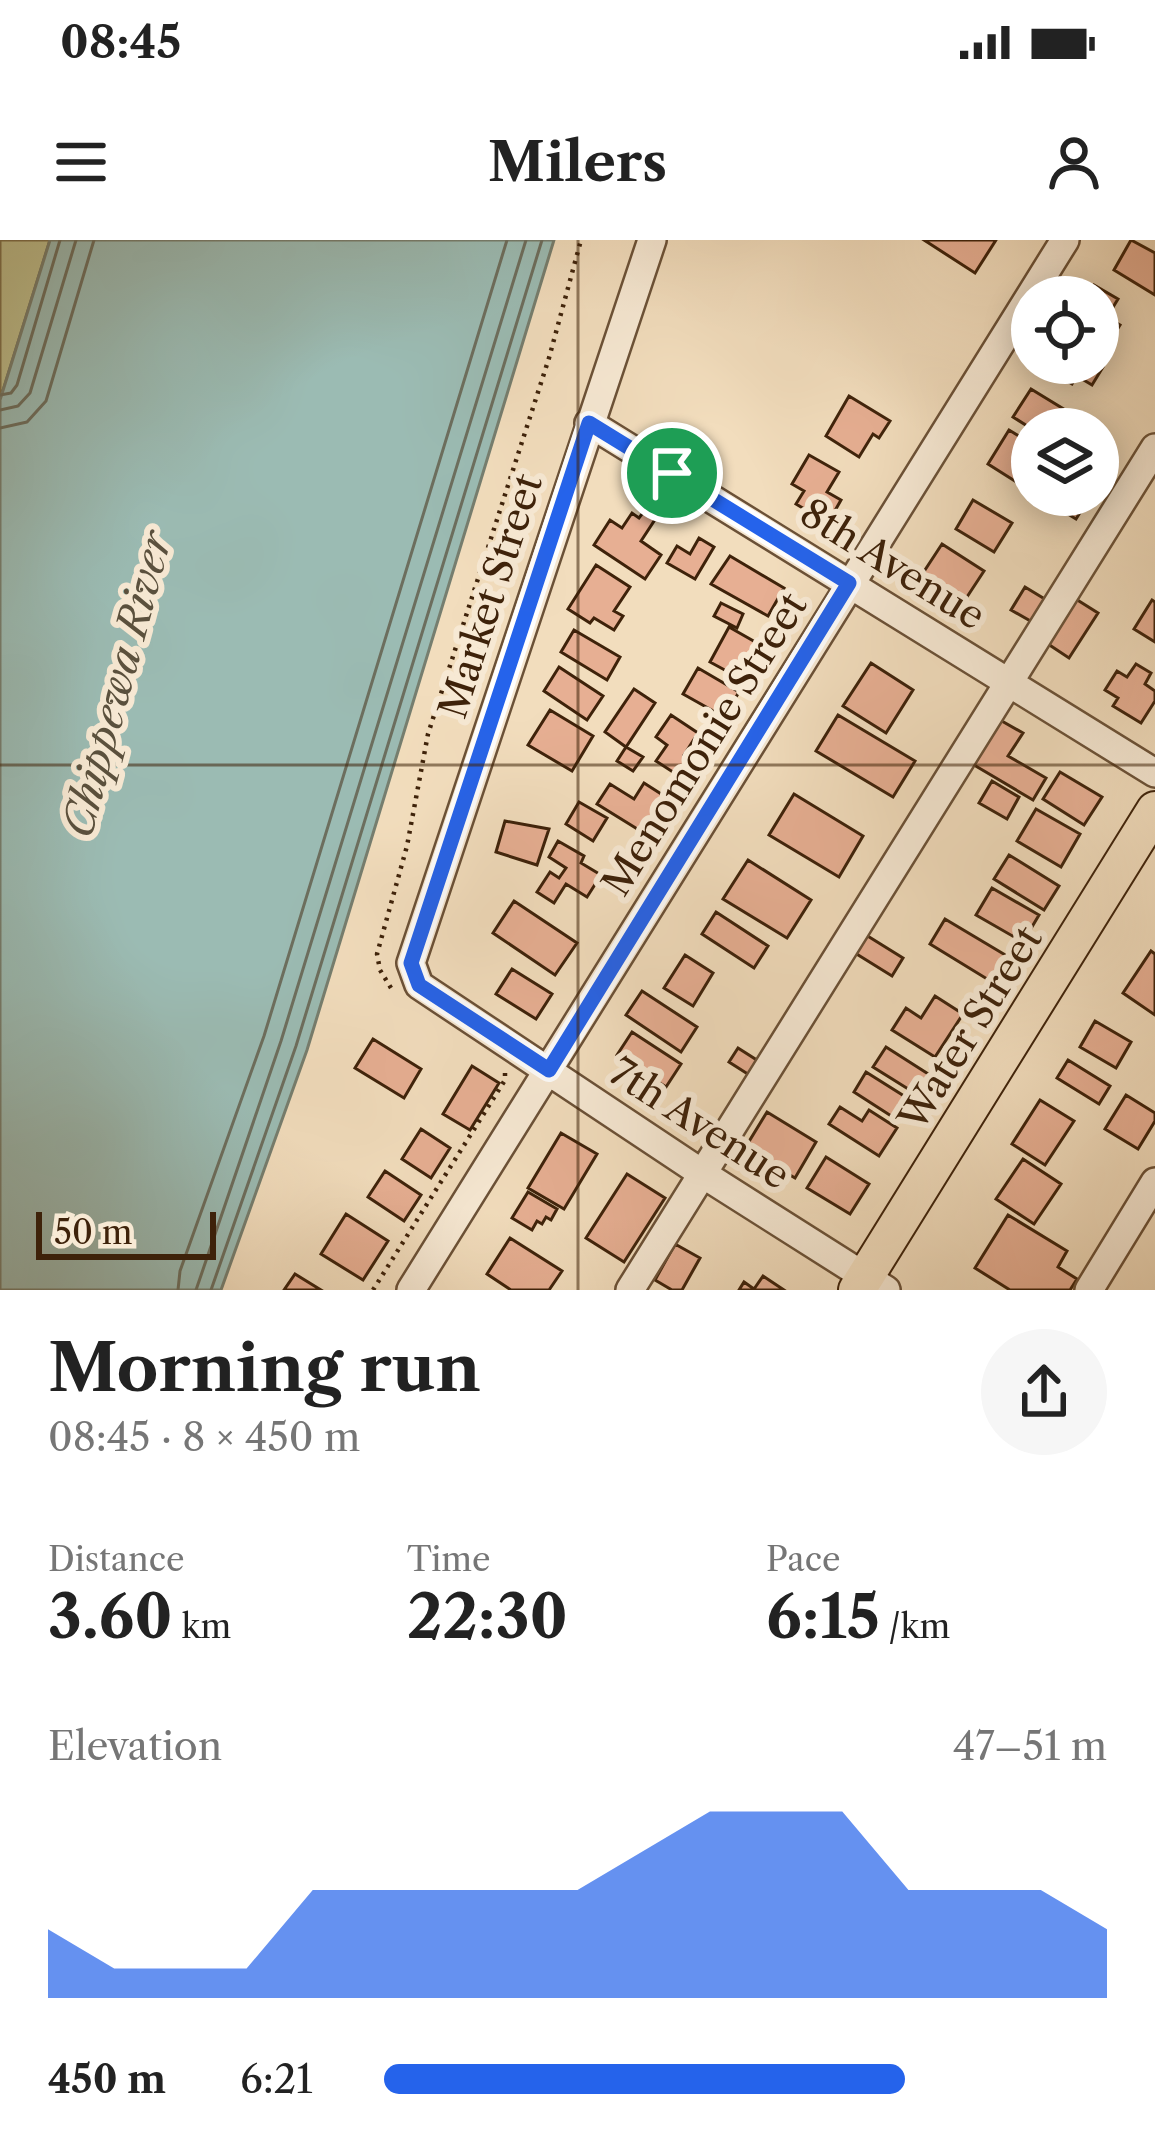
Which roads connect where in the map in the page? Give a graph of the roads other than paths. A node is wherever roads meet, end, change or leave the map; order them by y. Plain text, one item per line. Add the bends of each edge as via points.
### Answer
1 (652, 240) edge
2 (1065, 240) edge
3 (589, 423) junction
4 (1155, 448) edge
5 (849, 583) junction
6 (1007, 682) junction
7 (1155, 773) edge
8 (1155, 811) edge
9 (401, 980) joint
10 (549, 1070) junction
11 (703, 1174) junction
12 (1155, 1182) edge
13 (869, 1286) edge
14 (411, 1290) edge
15 (630, 1290) edge
16 (1089, 1290) edge

1 - 3 street, Market Street
2 - 5 street, Menomonie Street
3 - 5 street, 8th Avenue
3 - 9 street, Market Street
4 - 6 street
5 - 6 street, 8th Avenue
5 - 10 street, Menomonie Street
6 - 7 street, 8th Avenue
6 - 11 street
8 - 13 main road, Water Street
9 - 10 street, 7th Avenue
10 - 11 street, 7th Avenue
10 - 14 street, Menomonie Street
11 - 13 street, 7th Avenue
11 - 15 street
12 - 16 street

